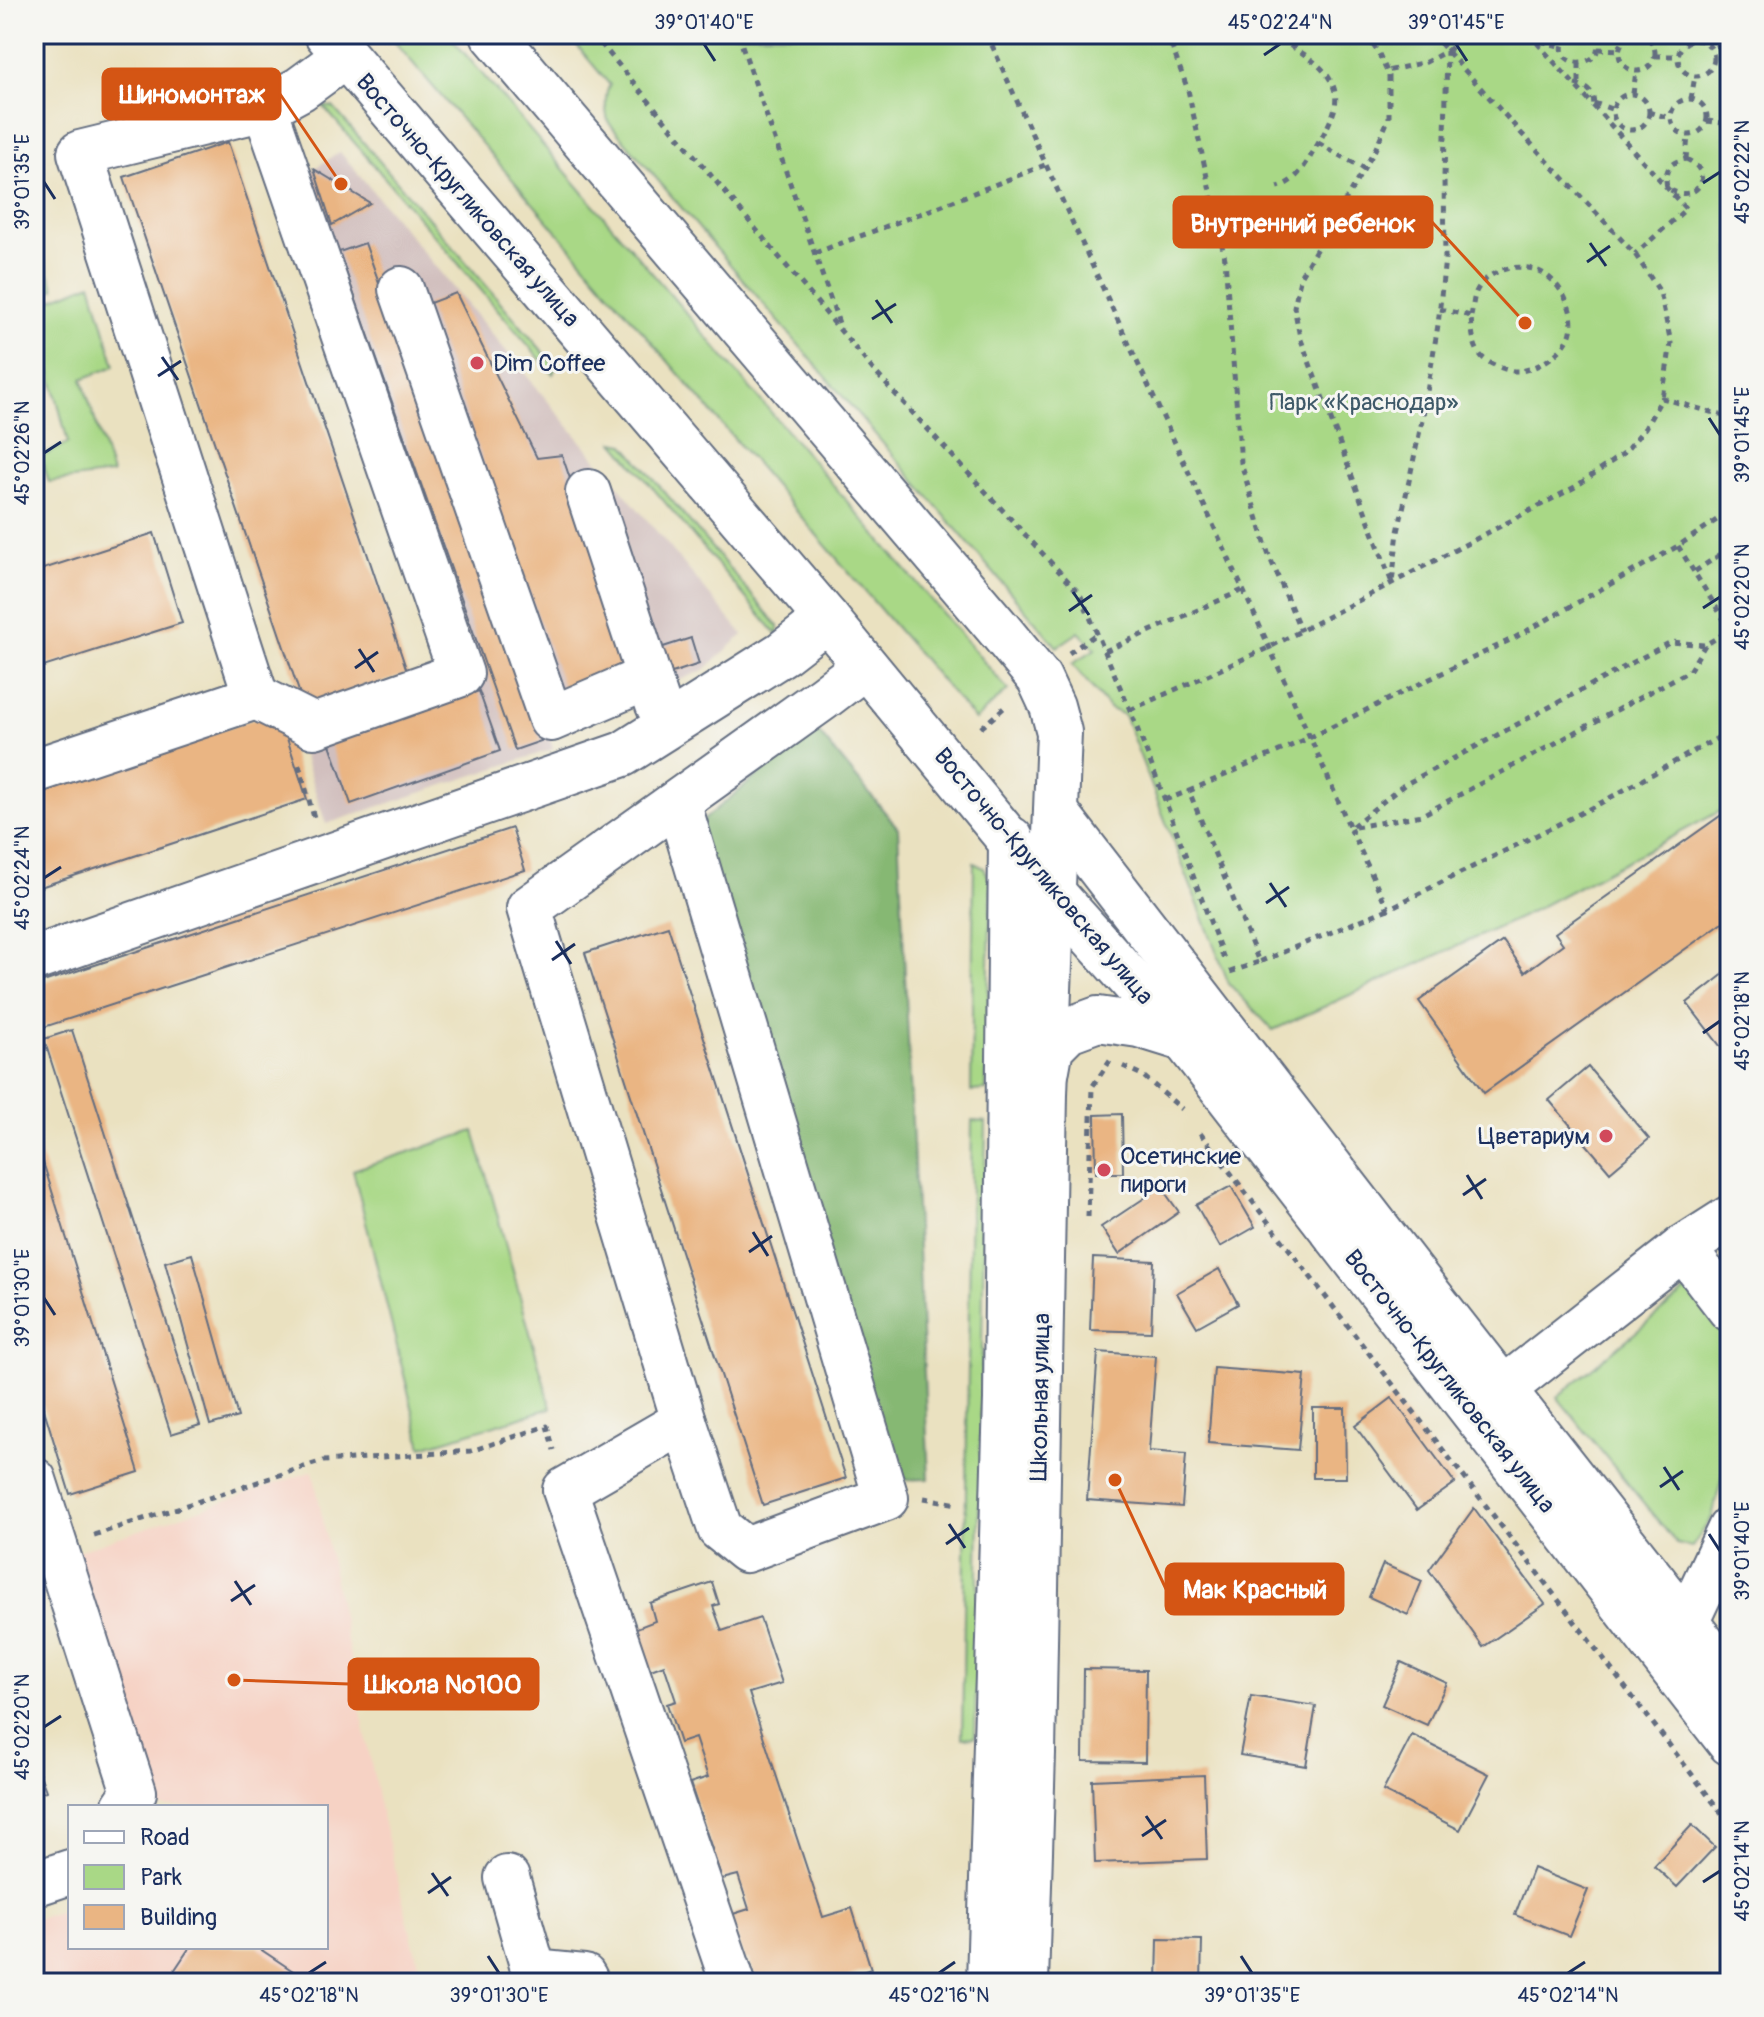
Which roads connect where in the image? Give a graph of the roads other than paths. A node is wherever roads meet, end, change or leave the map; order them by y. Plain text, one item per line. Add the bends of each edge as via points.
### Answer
1 (493, 34) edge
2 (336, 45) edge
3 (265, 108) junction
4 (401, 289) dead end
5 (588, 492) dead end
6 (827, 619) junction
7 (865, 666) junction
8 (649, 677) junction
9 (270, 704) junction
10 (665, 726) junction
11 (34, 771) edge
12 (678, 802) junction
13 (1056, 812) junction
14 (1011, 839) junction
15 (1053, 893) junction
16 (34, 959) edge
17 (1184, 1039) junction
18 (1046, 1072) junction
19 (1730, 1218) edge
20 (1683, 1248) junction
21 (1730, 1309) edge
22 (1488, 1400) junction
23 (684, 1421) junction
24 (34, 1480) edge
25 (1730, 1529) edge
26 (1730, 1591) edge
27 (1670, 1635) junction
28 (1730, 1678) edge
29 (1730, 1743) edge
30 (125, 1805) edge
31 (68, 1873) edge
32 (507, 1878) dead end
33 (34, 1884) edge
34 (587, 1983) edge
35 (733, 1983) edge
36 (989, 1983) edge
37 (1026, 1983) edge

1 - 13 main road, Восточно-Кругликовская улица via 1039,678 1059,732
2 - 3 main road via 300,89
2 - 6 main road, Восточно-Кругликовская улица
3 - 9 main road via 80,153
3 - 9 main road via 461,674 314,726
4 - 8 main road via 551,719
5 - 8 main road
6 - 7 main road, Восточно-Кругликовская улица
6 - 10 main road via 783,653
7 - 12 main road
7 - 14 main road, Восточно-Кругликовская улица
8 - 10 main road
9 - 11 main road
10 - 16 main road via 623,754
12 - 23 main road via 529,908
12 - 23 main road via 886,1498 746,1550 720,1529
13 - 15 main road, Школьная улица
13 - 22 main road, Восточно-Кругликовская улица
14 - 15 main road, Восточно-Кругликовская улица
14 - 36 main road, Школьная улица via 1006,1399
15 - 17 main road, Восточно-Кругликовская улица
15 - 18 main road, Школьная улица
17 - 18 main road via 1098,1019 1068,1030 1051,1047
17 - 22 main road, Восточно-Кругликовская улица
18 - 37 main road, Школьная улица
19 - 20 main road
20 - 21 main road
20 - 22 main road
22 - 27 main road, Восточно-Кругликовская улица
23 - 35 main road via 565,1490
24 - 30 main road via 134,1792
25 - 27 main road
26 - 27 main road
27 - 28 main road, Восточно-Кругликовская улица
27 - 29 main road, Восточно-Кругликовская улица
31 - 33 main road
32 - 34 main road via 534,1972 584,1977

